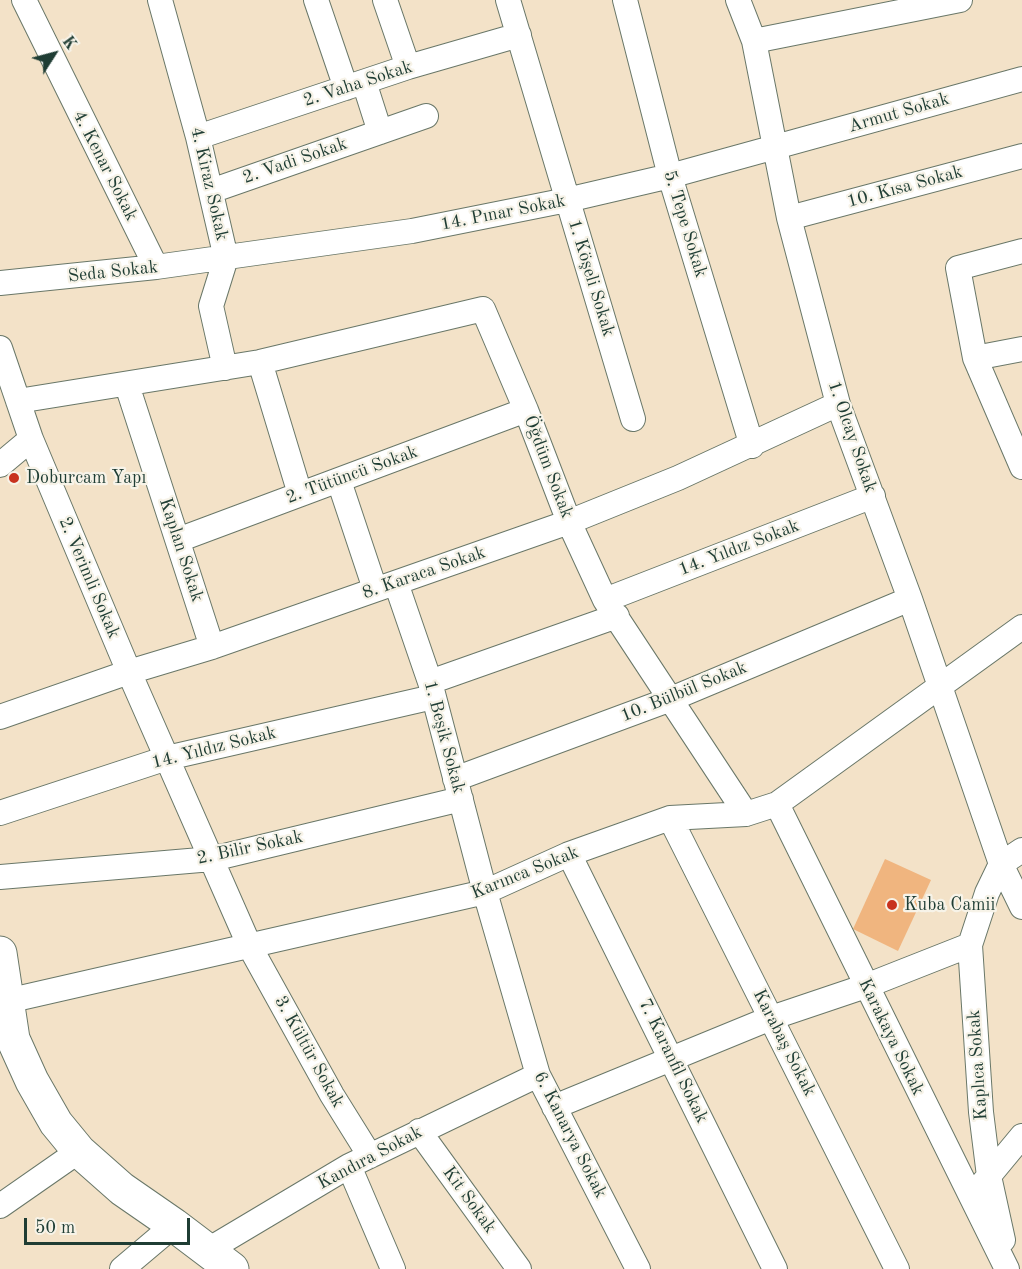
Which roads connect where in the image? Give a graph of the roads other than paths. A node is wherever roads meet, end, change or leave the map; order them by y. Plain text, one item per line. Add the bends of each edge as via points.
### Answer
1 (24, 0) edge
2 (160, 0) edge
3 (316, 0) edge
4 (385, 0) edge
5 (508, 0) edge
6 (625, 0) edge
7 (738, 0) edge
8 (960, 0) edge
9 (519, 35) junction
10 (754, 41) junction
11 (408, 67) junction
12 (1022, 79) edge
13 (355, 85) junction
14 (426, 116) dead end
15 (380, 132) junction
16 (198, 137) junction
17 (776, 148) junction
18 (1022, 156) edge
19 (670, 176) junction
20 (211, 191) junction
21 (567, 200) junction
22 (789, 219) junction
23 (1022, 251) edge
24 (226, 258) junction
25 (156, 267) junction
26 (0, 283) edge
27 (0, 348) edge
28 (1022, 348) edge
29 (975, 358) junction
30 (260, 362) junction
31 (225, 368) junction
32 (127, 385) junction
33 (18, 401) junction
34 (838, 404) junction
35 (526, 410) junction
36 (633, 418) dead end
37 (1016, 439) edge
38 (32, 440) junction
39 (752, 446) junction
40 (0, 465) edge
41 (1022, 466) edge
42 (339, 481) junction
43 (300, 494) junction
44 (873, 496) junction
45 (569, 522) junction
46 (178, 540) junction
47 (386, 586) junction
48 (910, 599) junction
49 (611, 608) junction
50 (1022, 627) edge
51 (212, 647) junction
52 (129, 672) junction
53 (939, 687) junction
54 (431, 690) junction
55 (672, 699) junction
56 (0, 717) edge
57 (166, 758) junction
58 (458, 789) junction
59 (777, 804) junction
60 (0, 813) edge
61 (746, 814) junction
62 (670, 818) junction
63 (1022, 850) edge
64 (569, 854) junction
65 (212, 860) junction
66 (1000, 864) junction
67 (0, 877) edge
68 (485, 892) junction
69 (1022, 907) edge
70 (970, 945) junction
71 (250, 947) junction
72 (0, 953) edge
73 (866, 986) junction
74 (7, 1001) junction
75 (771, 1018) junction
76 (7, 1044) edge
77 (672, 1058) junction
78 (538, 1075) junction
79 (554, 1107) junction
80 (419, 1131) junction
81 (1022, 1136) edge
82 (79, 1151) junction
83 (360, 1161) junction
84 (989, 1176) junction
85 (971, 1196) junction
86 (0, 1206) edge
87 (174, 1225) junction
88 (220, 1260) edge
89 (122, 1269) edge
90 (393, 1269) edge
91 (519, 1269) edge
92 (639, 1269) edge
93 (775, 1269) edge
94 (897, 1269) edge
95 (1008, 1269) edge

1 - 25 street, 4. Kenar Sokak
2 - 16 street, 4. Kiraz Sokak
3 - 13 street
4 - 11 street
5 - 9 street, 1. Köşeli Sokak
6 - 19 street, 5. Tepe Sokak
7 - 10 street, 1. Olcay Sokak
8 - 10 street
9 - 11 street, 2. Vaha Sokak
9 - 21 street, 1. Köşeli Sokak
10 - 17 street, 1. Olcay Sokak
11 - 13 street, 2. Vaha Sokak
12 - 17 street, Armut Sokak
13 - 15 street
13 - 16 street, 2. Vaha Sokak
14 - 15 street, 2. Vadi Sokak
15 - 20 street, 2. Vadi Sokak
16 - 20 street, 4. Kiraz Sokak
17 - 19 street, 14. Pınar Sokak
17 - 22 street, 1. Olcay Sokak
18 - 22 street, 10. Kısa Sokak
19 - 21 street, 14. Pınar Sokak
19 - 39 street, 5. Tepe Sokak
20 - 24 street, 4. Kiraz Sokak
21 - 24 street, 14. Pınar Sokak via 412,231
21 - 36 street, 1. Köşeli Sokak
22 - 34 street, 1. Olcay Sokak
23 - 29 street via 958,268
24 - 25 street, Seda Sokak
24 - 31 street, 4. Kiraz Sokak via 211,306
25 - 26 street, Seda Sokak
27 - 33 street, 2. Verimli Sokak
28 - 29 street
29 - 37 street
30 - 31 street, Öğdüm Sokak
30 - 35 street, Öğdüm Sokak via 483,309
30 - 43 street
31 - 32 street, Öğdüm Sokak
32 - 33 street, Öğdüm Sokak
32 - 46 street, Kaplan Sokak
33 - 38 street, 2. Verimli Sokak
34 - 39 street, 8. Karaca Sokak
34 - 44 street, 1. Olcay Sokak
35 - 42 street, 2. Tütüncü Sokak
35 - 45 street, Öğdüm Sokak
37 - 41 street
38 - 40 street
38 - 52 street, 2. Verimli Sokak
39 - 45 street, 8. Karaca Sokak
42 - 43 street, 2. Tütüncü Sokak
42 - 47 street, 1. Beşik Sokak
43 - 46 street, 2. Tütüncü Sokak
44 - 48 street, 1. Olcay Sokak
44 - 49 street, 14. Yıldız Sokak
45 - 47 street, 8. Karaca Sokak
45 - 49 street, Öğdüm Sokak
46 - 51 street, Kaplan Sokak
47 - 51 street, 8. Karaca Sokak
47 - 54 street, 1. Beşik Sokak
48 - 53 street, 1. Olcay Sokak
48 - 55 street, 10. Bülbül Sokak
49 - 54 street, 14. Yıldız Sokak
49 - 55 street, Öğdüm Sokak
50 - 53 street, Karınca Sokak
51 - 52 street, 8. Karaca Sokak
52 - 56 street, 8. Karaca Sokak
52 - 57 street
53 - 59 street, Karınca Sokak
53 - 66 street, 1. Olcay Sokak
54 - 57 street, 14. Yıldız Sokak
54 - 58 street, 1. Beşik Sokak
55 - 58 street, 10. Bülbül Sokak
55 - 61 street, Öğdüm Sokak
57 - 60 street, 14. Yıldız Sokak
57 - 65 street
58 - 65 street, 2. Bilir Sokak
58 - 68 street, 1. Beşik Sokak
59 - 61 street, Karınca Sokak
59 - 73 street, Karakaya Sokak
61 - 62 street, Karınca Sokak
62 - 64 street, Karınca Sokak
62 - 75 street, Karabaş Sokak
63 - 66 street
64 - 68 street, Karınca Sokak
64 - 77 street, 7. Karanfil Sokak
65 - 67 street, 2. Bilir Sokak
65 - 71 street
66 - 69 street, 1. Olcay Sokak
66 - 70 street, Kaplıca Sokak
68 - 71 street, Karınca Sokak
68 - 78 street, 6. Kanarya Sokak
70 - 73 street
70 - 84 street, Kaplıca Sokak
71 - 74 street, Karınca Sokak
71 - 83 street, 3. Kültür Sokak via 332,1095
72 - 74 main road
73 - 75 street
73 - 85 street, Karakaya Sokak
74 - 76 main road
75 - 77 street
75 - 94 street, Karabaş Sokak
76 - 82 main road via 56,1123
77 - 79 street
77 - 93 street, 7. Karanfil Sokak
78 - 79 street, 6. Kanarya Sokak
78 - 80 street, Kandıra Sokak
79 - 92 street, 6. Kanarya Sokak
80 - 83 street, Kandıra Sokak
80 - 91 street, Kit Sokak
81 - 84 street
82 - 86 street
82 - 87 main road via 122,1189
83 - 88 street, Kandıra Sokak
83 - 90 street, 3. Kültür Sokak
84 - 85 street
84 - 95 street, Kaplıca Sokak
85 - 95 street, Karakaya Sokak
87 - 88 main road
87 - 89 street

